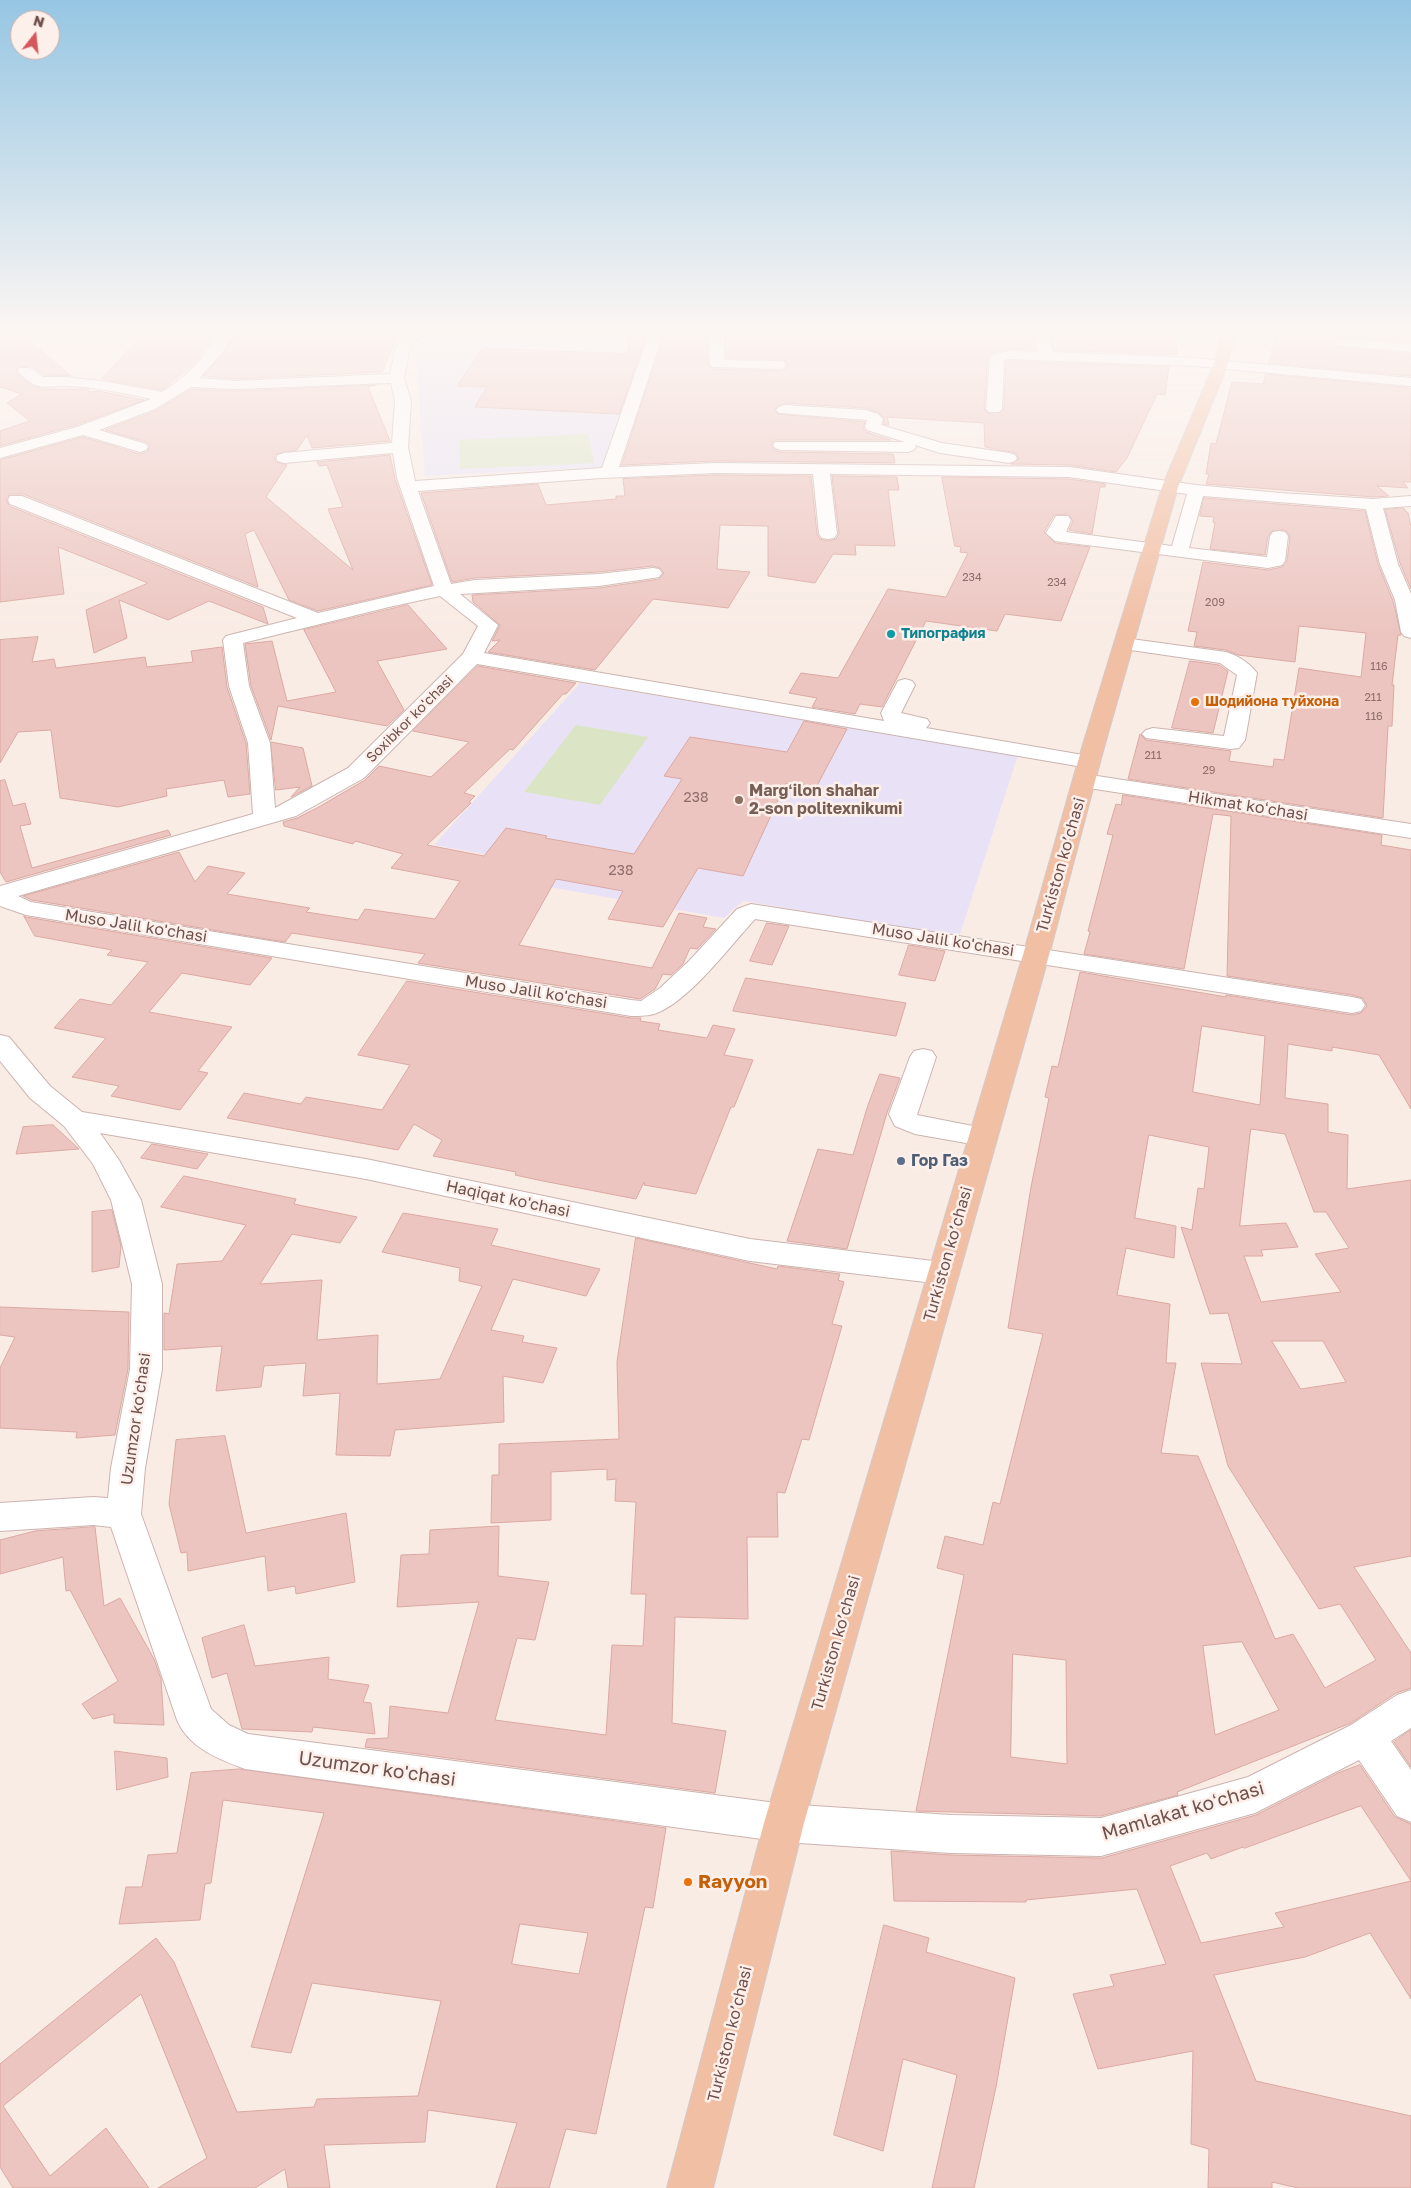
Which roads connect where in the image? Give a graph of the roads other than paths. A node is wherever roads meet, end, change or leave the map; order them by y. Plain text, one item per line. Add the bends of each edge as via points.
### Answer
1 (83, 430) joint
2 (401, 430) edge
3 (623, 430) edge
4 (883, 430) edge
5 (1201, 430) edge
6 (781, 445) dead end
7 (140, 447) dead end
8 (400, 447) junction
9 (940, 448) junction
10 (0, 452) edge
11 (284, 458) dead end
12 (821, 469) junction
13 (1069, 472) junction
14 (608, 473) junction
15 (408, 487) junction
16 (1183, 488) junction
17 (16, 500) dead end
18 (1411, 501) edge
19 (1373, 504) junction
20 (1062, 520) dead end
21 (828, 534) dead end
22 (1279, 536) dead end
23 (1165, 550) junction
24 (1389, 564) junction
25 (1411, 566) edge
26 (653, 573) dead end
27 (444, 590) junction
28 (316, 619) junction
29 (1411, 632) edge
30 (1124, 644) junction
31 (472, 657) junction
32 (905, 685) dead end
33 (1153, 734) dead end
34 (1088, 765) junction
35 (265, 819) junction
36 (1411, 831) edge
37 (0, 894) edge
38 (0, 898) edge
39 (1036, 954) junction
40 (1352, 1005) dead end
41 (0, 1043) edge
42 (923, 1057) dead end
43 (74, 1120) junction
44 (983, 1137) junction
45 (942, 1273) junction
46 (124, 1514) junction
47 (0, 1517) edge
48 (1411, 1707) edge
49 (1364, 1737) junction
50 (1411, 1803) edge
51 (784, 1823) junction
52 (690, 2188) edge

1 - 7 street
1 - 10 street
2 - 8 street
3 - 14 street
4 - 9 street
5 - 16 main road, Turkiston ko’chasi
6 - 9 street
8 - 11 street
8 - 15 street
9 - 13 street via 976,452
12 - 13 street
12 - 14 street via 716,468
12 - 21 street
13 - 16 street
14 - 15 street
15 - 27 street
16 - 19 street
16 - 23 main road, Turkiston ko’chasi
17 - 28 street
18 - 19 street
19 - 24 street
20 - 23 street via 1055,533 1061,537
22 - 23 street via 1276,561 1273,562
23 - 30 main road, Turkiston ko’chasi
24 - 25 street
24 - 29 street via 1404,600
26 - 27 street via 599,580
27 - 28 street
27 - 31 street, Soxibkor ko'chasi via 488,625
28 - 35 street via 233,640 239,686 259,743
30 - 33 street via 1226,658 1247,673 1231,743
30 - 34 main road, Turkiston ko’chasi
31 - 34 street
31 - 35 street, Soxibkor ko'chasi via 356,773 288,812
32 - 34 street via 891,712 892,717
34 - 36 street, Hikmat koʻchasi
34 - 39 main road, Turkiston ko’chasi
35 - 37 street, Soxibkor ko'chasi
38 - 39 street, Muso Jalil ko'chasi via 26,908 631,1008 646,1008 658,1003 751,911
39 - 40 street
39 - 44 main road, Turkiston ko’chasi
41 - 43 street, Uzumzor ko'chasi via 40,1092
42 - 44 street via 903,1114 905,1120 915,1125
43 - 45 street, Haqiqat ko'chasi via 366,1169 750,1250
43 - 46 street, Uzumzor ko'chasi via 106,1160 126,1200 147,1284 146,1369 128,1468
44 - 45 main road, Turkiston ko’chasi
45 - 51 main road, Turkiston ko’chasi
46 - 47 street via 93,1511
46 - 51 street, Uzumzor ko'chasi via 196,1720 215,1737 245,1751
48 - 49 street, Mamlakat koʻchasi
49 - 50 street
49 - 51 street, Mamlakat koʻchasi via 1255,1794 1101,1837 951,1834
51 - 52 main road, Turkiston ko’chasi

